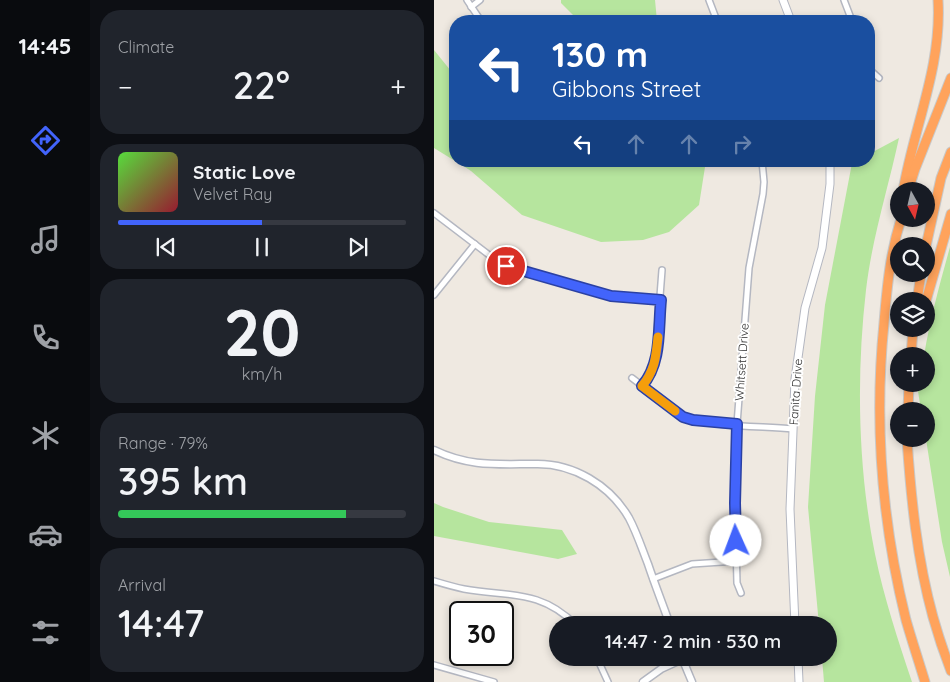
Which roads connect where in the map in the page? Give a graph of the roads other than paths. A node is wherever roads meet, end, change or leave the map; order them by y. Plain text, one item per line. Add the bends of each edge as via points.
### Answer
1 (467, 0) edge
2 (480, 0) edge
3 (709, 0) edge
4 (783, 0) edge
5 (844, 0) edge
6 (938, 0) edge
7 (471, 7) junction
8 (477, 15) edge
9 (715, 15) edge
10 (789, 15) edge
11 (850, 15) edge
12 (875, 74) edge
13 (879, 78) dead end
14 (950, 78) edge
15 (950, 152) edge
16 (762, 167) edge
17 (830, 167) edge
18 (905, 182) edge
19 (911, 182) edge
20 (434, 213) edge
21 (950, 214) edge
22 (928, 237) edge
23 (475, 244) junction
24 (890, 261) edge
25 (662, 270) dead end
26 (928, 292) edge
27 (434, 295) edge
28 (661, 300) junction
29 (632, 378) dead end
30 (642, 386) junction
31 (737, 424) junction
32 (793, 429) junction
33 (907, 447) edge
34 (434, 450) edge
35 (736, 561) junction
36 (653, 578) junction
37 (434, 581) edge
38 (741, 593) dead end
39 (565, 616) edge
40 (667, 616) edge
41 (795, 616) edge
42 (434, 665) edge
43 (601, 666) edge
44 (667, 666) edge
45 (686, 666) edge
46 (798, 666) edge
47 (950, 671) edge
48 (494, 682) edge
49 (608, 682) edge
50 (642, 682) edge
51 (692, 682) edge
52 (799, 682) edge
53 (926, 682) edge

1 - 7 street
2 - 7 street
3 - 9 street
4 - 10 main road
5 - 11 street
6 - 18 highway via 936,54
7 - 8 street
12 - 13 street
14 - 19 highway
15 - 22 highway
16 - 31 street, Whitsett Drive via 764,188 749,268
17 - 32 main road, Fanita Drive via 822,248 802,326
20 - 23 street
21 - 26 highway
23 - 27 street
23 - 28 street via 506,266 611,296
24 - 53 highway via 881,355 884,503 905,614
25 - 28 street
28 - 30 street via 656,362
29 - 30 street
30 - 31 street via 683,417
31 - 32 street
31 - 35 street, Whitsett Drive
32 - 41 main road, Fanita Drive via 790,509
33 - 47 highway via 910,494 920,559 932,616
34 - 36 street via 477,464 553,465 588,477 610,494 628,516
35 - 36 street via 692,564
35 - 38 street, Whitsett Drive
36 - 40 street
37 - 39 street via 465,589 530,597 556,608
42 - 48 street
43 - 49 street
44 - 50 street
45 - 51 street
46 - 52 main road

